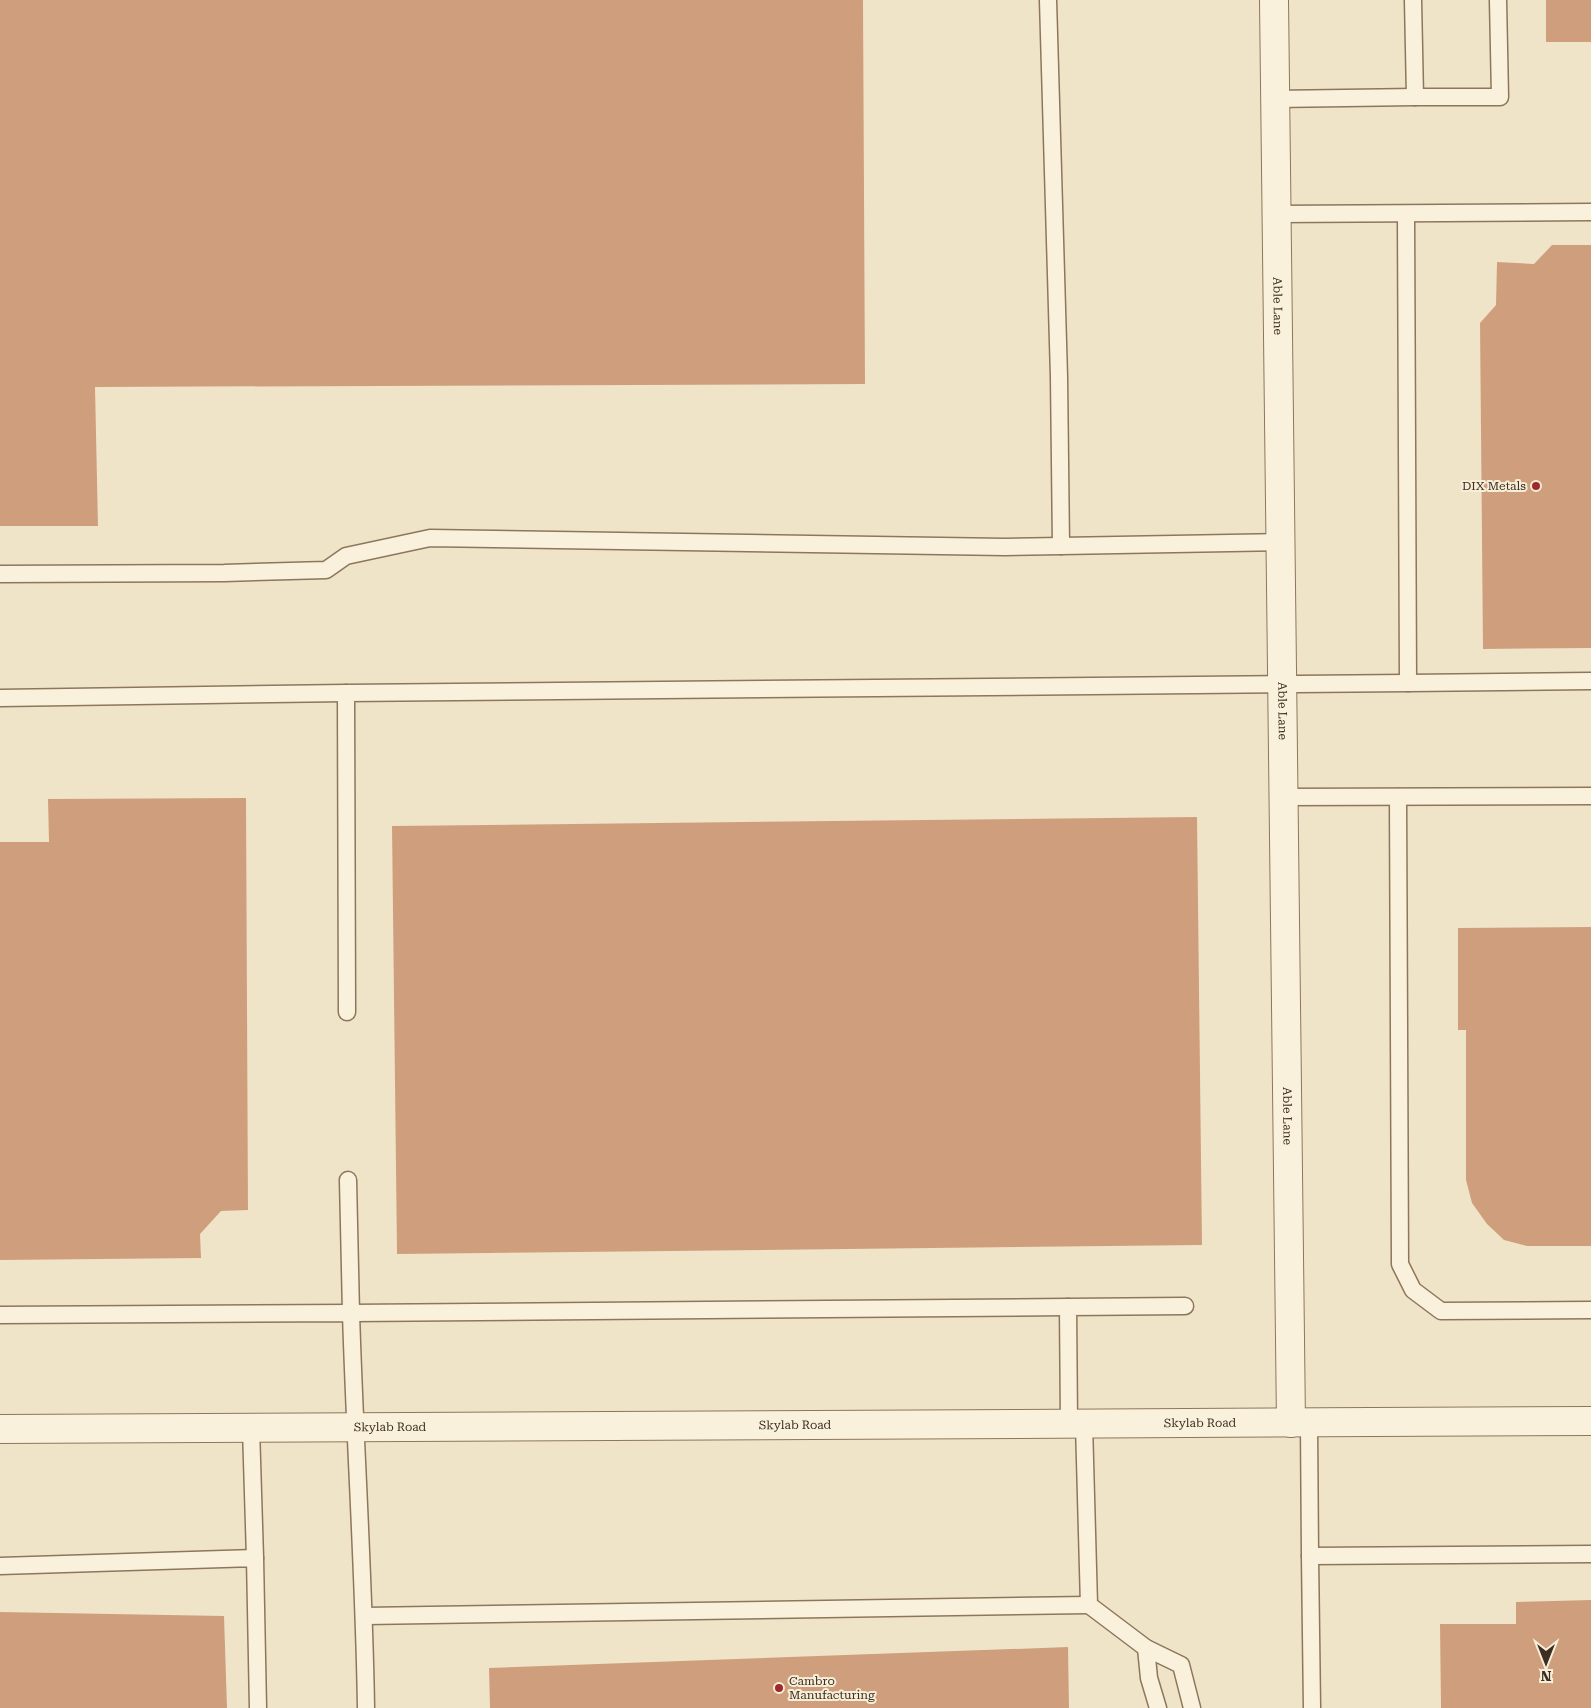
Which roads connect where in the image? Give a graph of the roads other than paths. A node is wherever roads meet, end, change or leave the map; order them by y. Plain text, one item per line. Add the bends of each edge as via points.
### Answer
1 (1048, 0) edge
2 (1274, 0) edge
3 (1413, 0) edge
4 (1498, 0) edge
5 (1415, 97) junction
6 (1275, 99) junction
7 (1591, 212) edge
8 (1276, 214) junction
9 (1406, 214) junction
10 (1280, 542) junction
11 (1061, 546) junction
12 (0, 574) edge
13 (1591, 681) edge
14 (1282, 683) junction
15 (1408, 683) junction
16 (346, 693) junction
17 (0, 698) edge
18 (1591, 796) edge
19 (1284, 797) junction
20 (1398, 797) junction
21 (347, 1012) dead end
22 (348, 1180) dead end
23 (1185, 1306) dead end
24 (1068, 1307) junction
25 (1591, 1310) edge
26 (351, 1313) junction
27 (0, 1315) edge
28 (1591, 1421) edge
29 (1300, 1423) junction
30 (1076, 1424) junction
31 (251, 1428) junction
32 (354, 1428) junction
33 (0, 1429) edge
34 (1591, 1554) edge
35 (1310, 1556) junction
36 (254, 1558) junction
37 (0, 1566) edge
38 (1089, 1605) junction
39 (365, 1616) junction
40 (1146, 1648) junction
41 (258, 1708) edge
42 (366, 1708) edge
43 (1158, 1708) edge
44 (1192, 1708) edge
45 (1312, 1708) edge

1 - 11 lane
2 - 6 street, Able Lane
3 - 5 lane
4 - 5 lane via 1500,97
5 - 6 lane
6 - 8 street, Able Lane
7 - 9 lane
8 - 9 lane
8 - 10 street, Able Lane
9 - 15 lane
10 - 11 lane
10 - 14 street, Able Lane
11 - 12 lane via 430,538 346,556 326,570
13 - 15 lane
14 - 15 lane
14 - 16 lane
14 - 19 street, Able Lane
16 - 17 lane
16 - 21 lane
18 - 20 lane
19 - 20 lane
19 - 29 street, Able Lane
20 - 25 lane via 1400,1264 1413,1290 1441,1311
22 - 26 lane
23 - 24 lane
24 - 26 lane
24 - 30 lane
26 - 27 lane
26 - 32 lane
28 - 29 street, Skylab Road
29 - 30 street, Skylab Road
29 - 35 lane
30 - 32 street, Skylab Road
30 - 38 lane
31 - 32 street, Skylab Road
31 - 33 street, Skylab Road
31 - 36 lane
32 - 39 lane
34 - 35 lane
35 - 45 lane
36 - 37 lane
36 - 41 lane
38 - 39 lane
38 - 40 lane
39 - 42 lane
40 - 43 lane via 1149,1678
40 - 44 lane via 1181,1665

